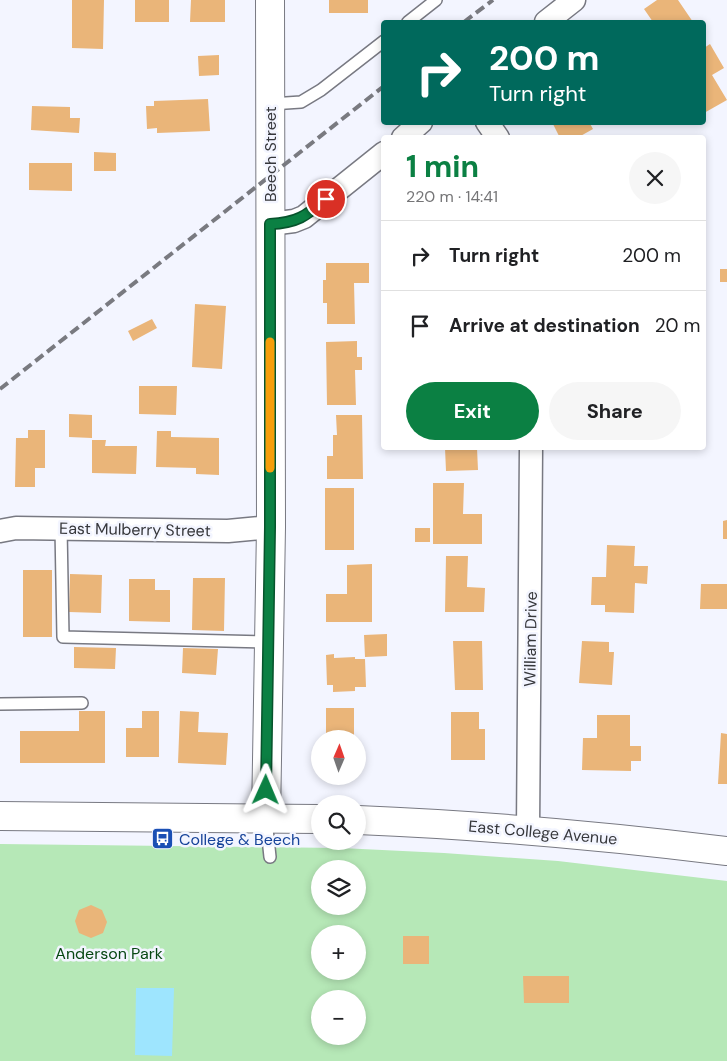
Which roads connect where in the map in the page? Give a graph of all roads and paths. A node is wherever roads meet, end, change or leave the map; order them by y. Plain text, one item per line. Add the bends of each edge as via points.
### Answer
1 (270, 0) edge
2 (436, 0) edge
3 (574, 0) edge
4 (411, 20) edge
5 (549, 20) edge
6 (381, 43) edge
7 (270, 104) junction
8 (418, 125) edge
9 (406, 135) edge
10 (381, 155) edge
11 (270, 224) junction
12 (531, 450) edge
13 (270, 527) junction
14 (61, 528) junction
15 (0, 531) edge
16 (269, 642) junction
17 (82, 703) dead end
18 (0, 704) edge
19 (0, 816) edge
20 (266, 818) junction
21 (311, 819) edge
22 (366, 820) edge
23 (528, 830) junction
24 (727, 851) edge
25 (270, 857) dead end

1 - 7 street, Beech Street
2 - 4 lane
3 - 5 street
6 - 7 lane via 301,102
7 - 11 street, Beech Street
8 - 9 street
10 - 11 street via 304,217
11 - 13 street, Beech Street
12 - 23 street, William Drive
13 - 14 street, East Mulberry Street via 228,531
13 - 16 street, Beech Street
14 - 15 street, East Mulberry Street
14 - 16 lane via 63,637
16 - 20 street, Beech Street
17 - 18 lane
19 - 20 street
20 - 21 street
20 - 25 lane
22 - 23 street, East College Avenue
23 - 24 street, East College Avenue

